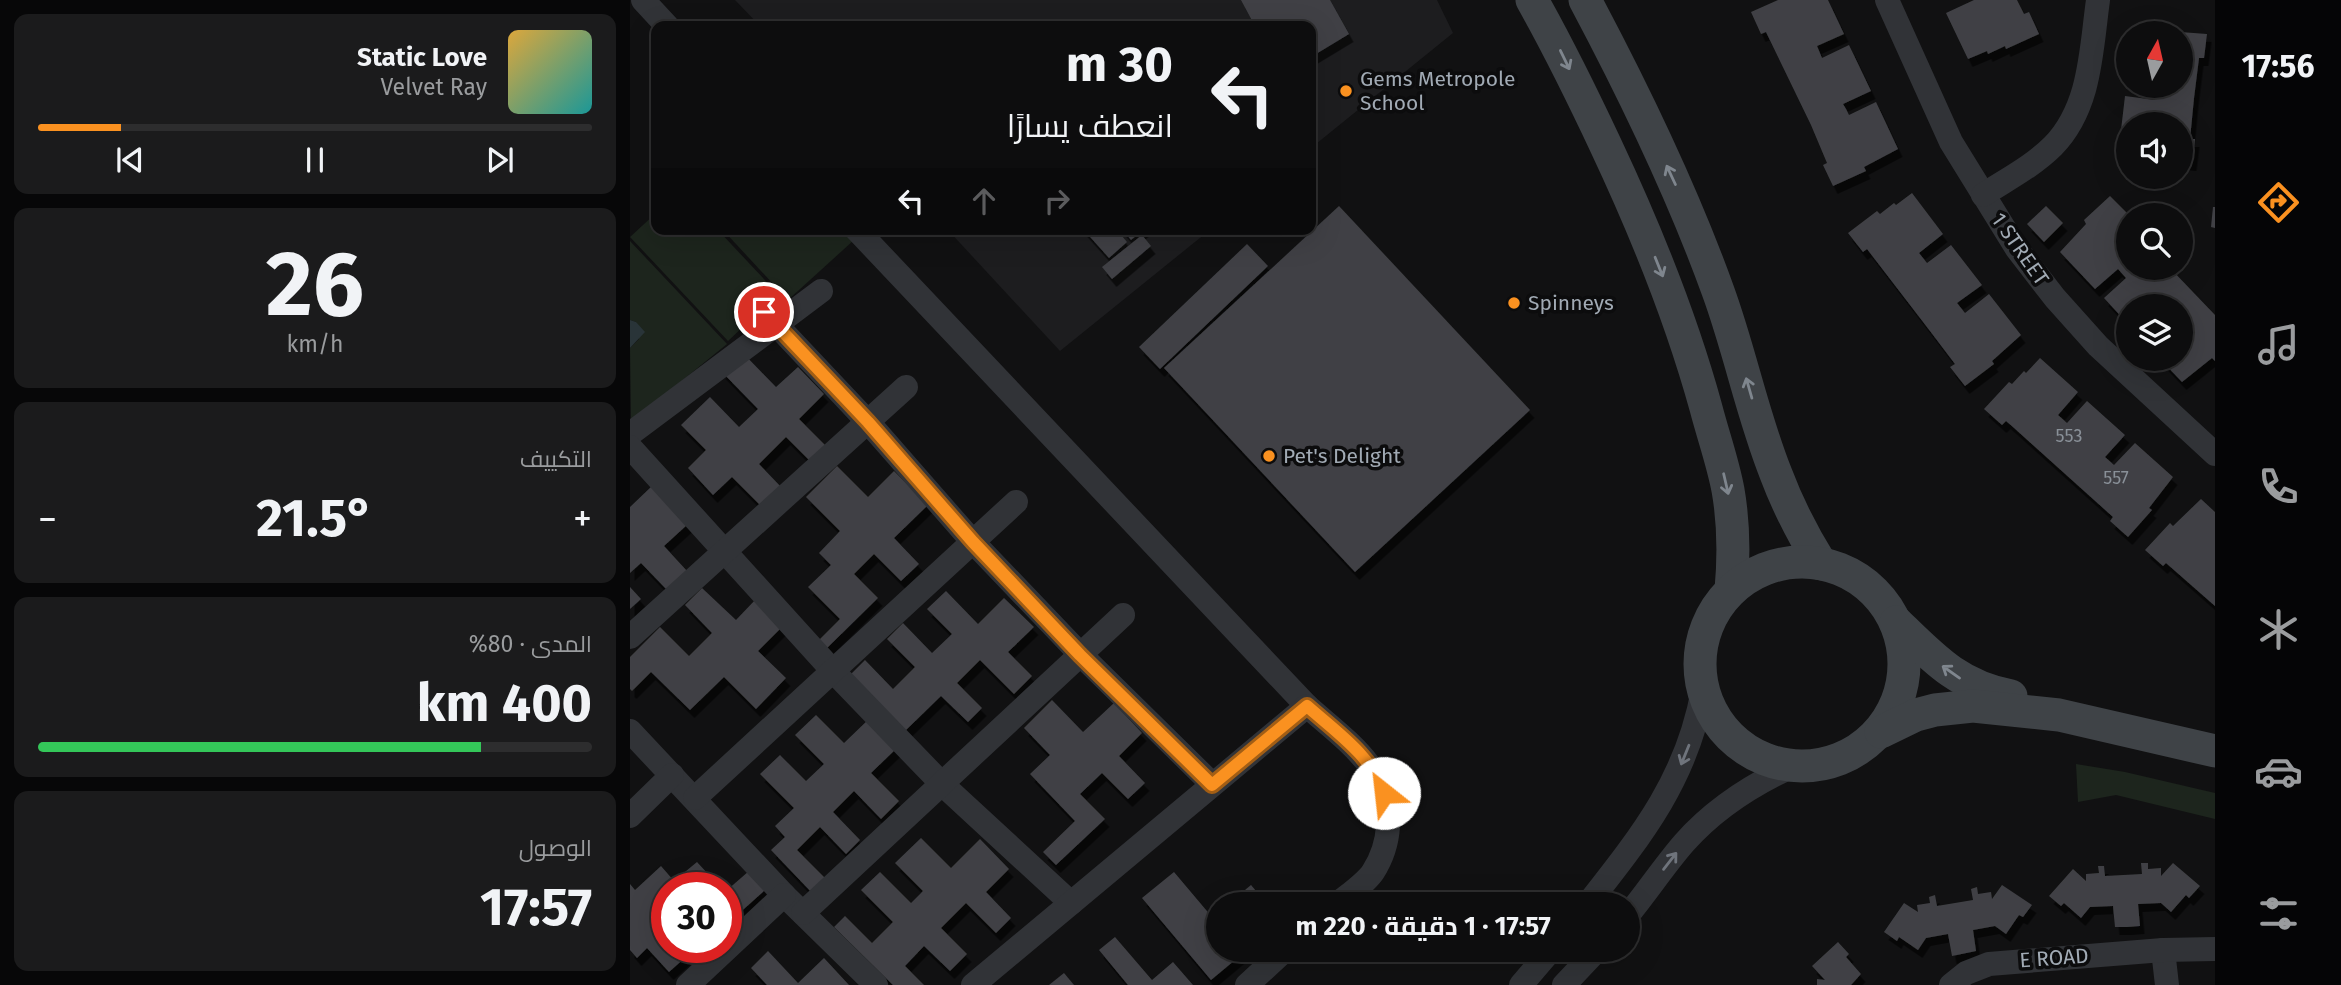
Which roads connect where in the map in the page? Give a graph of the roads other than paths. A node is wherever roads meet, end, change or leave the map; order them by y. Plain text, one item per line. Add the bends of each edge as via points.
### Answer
1 (643, 0) edge
2 (1532, 0) edge
3 (1585, 0) edge
4 (1887, 0) edge
5 (2098, 0) edge
6 (662, 21) edge
7 (1983, 195) junction
8 (862, 235) edge
9 (821, 291) dead end
10 (752, 299) dead end
11 (775, 324) junction
12 (906, 387) dead end
13 (868, 422) junction
14 (630, 434) edge
15 (630, 447) edge
16 (2215, 454) edge
17 (1016, 502) dead end
18 (973, 542) junction
19 (725, 551) junction
20 (1821, 564) junction
21 (1731, 590) junction
22 (1123, 615) dead end
23 (1896, 622) junction
24 (630, 637) edge
25 (1080, 655) junction
26 (833, 671) junction
27 (1703, 690) junction
28 (1307, 706) junction
29 (2059, 715) junction
30 (630, 731) edge
31 (1881, 732) junction
32 (2215, 751) edge
33 (1793, 766) junction
34 (672, 775) junction
35 (942, 784) junction
36 (1212, 785) junction
37 (695, 799) junction
38 (630, 816) edge
39 (1351, 892) edge
40 (1596, 892) edge
41 (784, 895) junction
42 (1640, 899) edge
43 (1071, 903) junction
44 (803, 913) junction
45 (2215, 949) edge
46 (2163, 950) junction
47 (1272, 962) edge
48 (1541, 962) edge
49 (1586, 962) edge
50 (688, 985) edge
51 (876, 985) edge
52 (973, 985) edge
53 (1247, 985) edge
54 (1521, 985) edge
55 (1564, 985) edge
56 (1951, 985) edge
57 (2166, 985) edge

1 - 6 street
2 -> 21 street via 1643,225 1673,303 1727,487 1733,539
20 -> 3 street via 1774,471 1699,239
4 - 7 street, 1 STREET via 1951,142
5 - 7 street via 2086,84 2068,127 2036,160
7 - 16 street, 1 STREET via 2055,298 2098,346
8 - 28 street
9 - 11 street
10 - 11 street
11 - 13 street
11 - 14 street
12 - 13 street
13 - 18 street
13 - 19 street
15 - 19 street
17 - 18 street
18 - 25 street
18 - 26 street
19 - 24 street
19 - 26 street
20 - 21 street via 1783,564
20 - 23 street via 1840,569 1873,590
21 - 27 street via 1718,605 1702,640
22 - 25 street
29 -> 23 street via 2029,700 1962,680 1936,662
23 - 31 street via 1904,678
25 - 35 street
25 - 36 street
26 - 35 street
26 - 37 street
27 - 33 street via 1714,716 1739,745 1774,763
27 -> 40 street via 1690,743 1668,793
28 - 36 street
28 - 39 street via 1379,777 1390,809 1387,843 1372,874
29 - 31 street via 1954,707 1916,715
29 - 32 street
30 - 34 street
31 - 33 street via 1841,759
42 -> 33 street via 1701,825 1744,791
34 - 37 street
34 - 38 street
35 - 43 street
35 - 44 street
36 - 43 street
37 - 41 street
41 - 44 street
41 - 50 street
43 - 52 street
44 - 51 street
45 - 46 street, E ROAD
46 - 56 street, E ROAD via 1989,964
46 - 57 street
47 - 53 street
48 - 54 street
49 - 55 street

